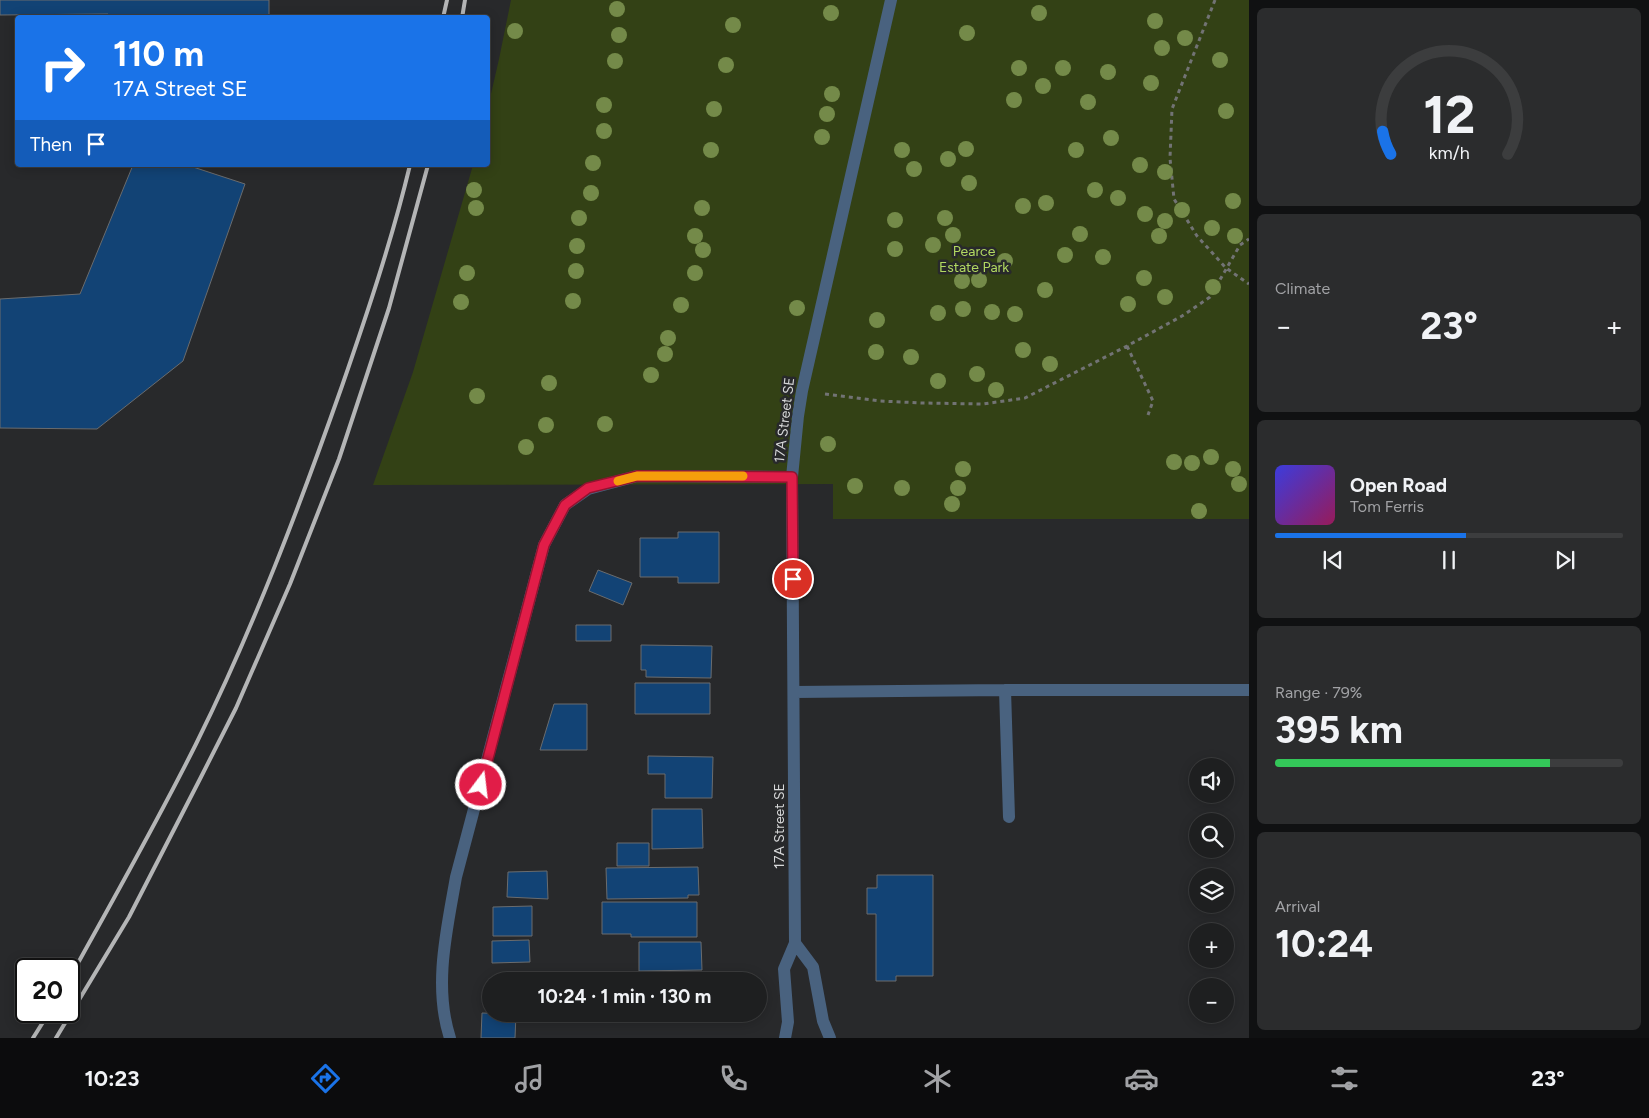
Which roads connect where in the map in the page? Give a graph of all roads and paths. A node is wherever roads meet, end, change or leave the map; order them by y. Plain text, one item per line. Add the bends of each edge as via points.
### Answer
1 (891, 0) edge
2 (1215, 0) edge
3 (1249, 239) edge
4 (1226, 268) junction
5 (1249, 284) edge
6 (1127, 346) junction
7 (802, 390) junction
8 (1148, 415) dead end
9 (792, 477) junction
10 (1005, 690) junction
11 (1249, 690) edge
12 (794, 692) junction
13 (1009, 817) dead end
14 (794, 943) junction
15 (450, 1038) edge
16 (786, 1038) edge
17 (830, 1038) edge

1 - 7 street, 17A Street SE
2 - 4 path via 1172,109 1170,158 1174,199 1197,236
3 - 4 path via 1240,245
4 - 5 path
4 - 6 path via 1210,297
6 - 7 path via 1025,398 983,404 880,401
6 - 8 path via 1152,401
7 - 9 street, 17A Street SE
9 - 12 street, 17A Street SE
9 - 15 street via 637,476 588,488 565,505 544,545 456,877 446,932 442,992
10 - 11 street
10 - 12 street
10 - 13 street
12 - 14 street, 17A Street SE
14 - 16 street, 17A Street SE via 784,969
14 - 17 street via 812,967 823,1021

